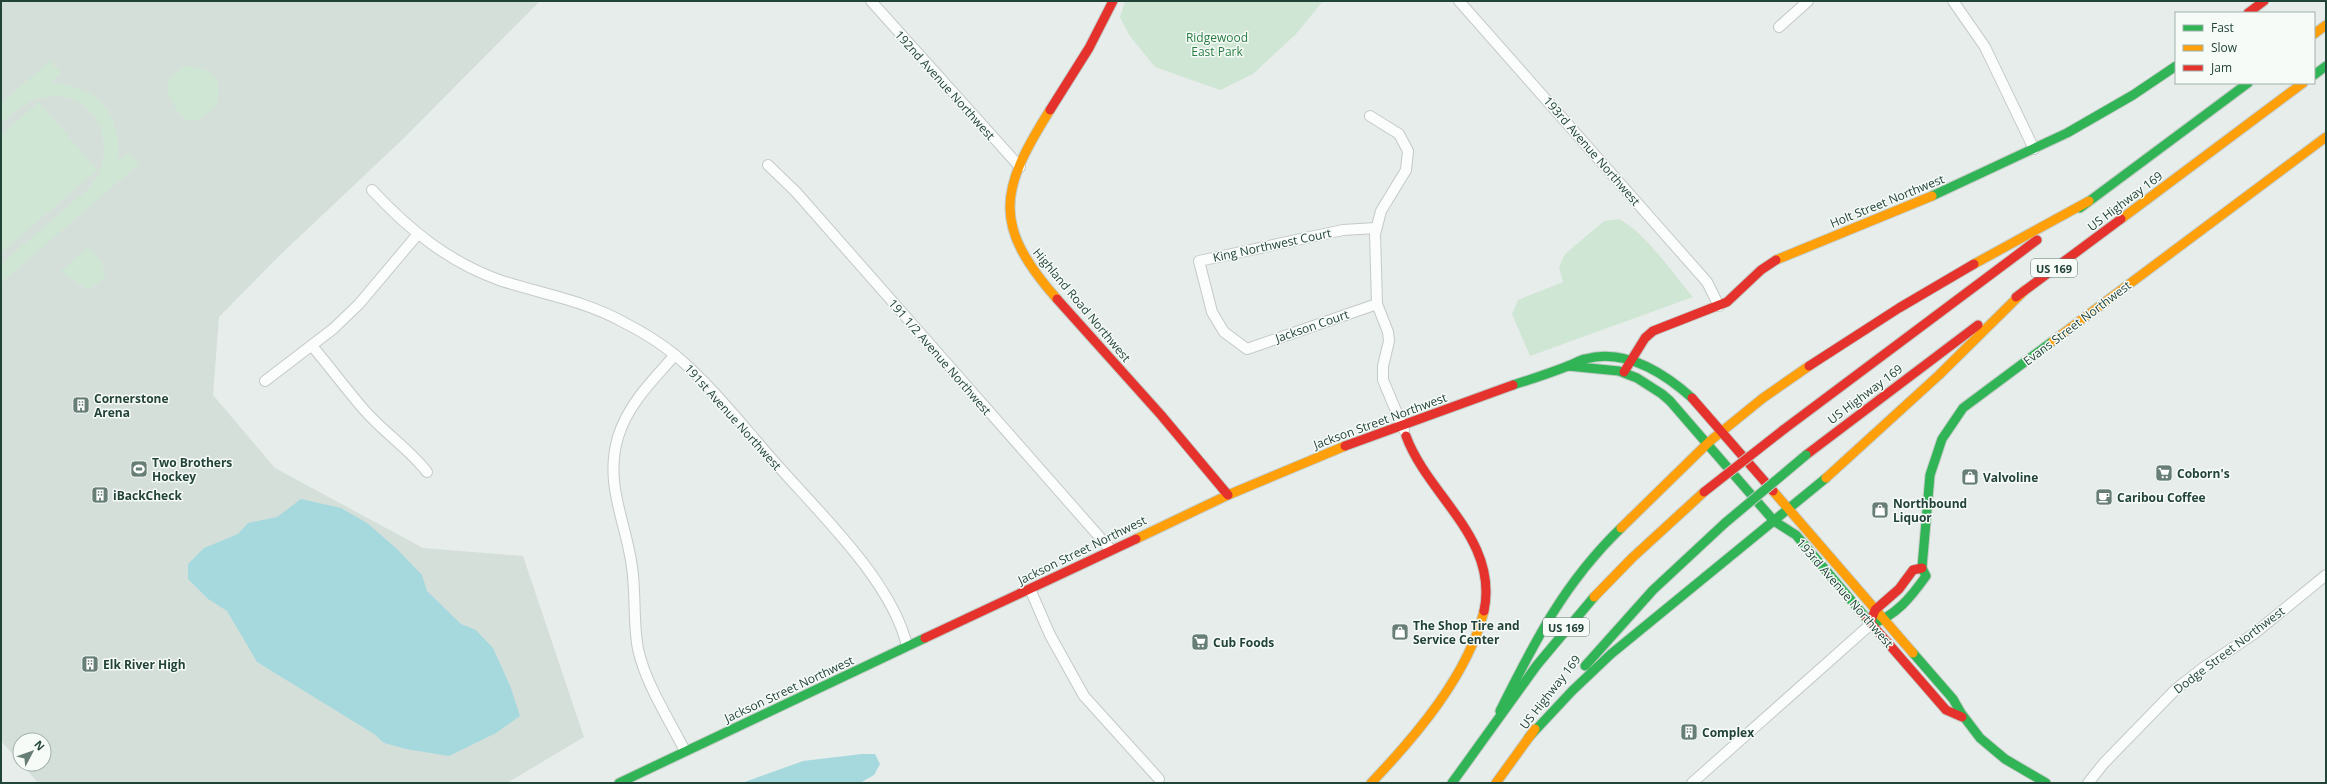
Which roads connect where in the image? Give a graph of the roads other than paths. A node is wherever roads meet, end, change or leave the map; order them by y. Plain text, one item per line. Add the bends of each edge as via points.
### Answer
1 (871, 1) edge
2 (1113, 1) edge
3 (1808, 1) edge
4 (1953, 1) edge
5 (2264, 1) edge
6 (1465, 3) edge
7 (2249, 12) edge
8 (2326, 25) edge
9 (1779, 27) dead end
10 (2315, 33) edge
11 (2326, 66) edge
12 (2175, 67) edge
13 (2315, 74) edge
14 (2247, 84) edge
15 (2302, 84) edge
16 (1370, 116) dead end
17 (2326, 137) edge
18 (2034, 150) junction
19 (768, 165) dead end
20 (1020, 168) junction
21 (372, 190) dead end
22 (2089, 201) junction
23 (1376, 228) junction
24 (418, 234) junction
25 (2025, 290) junction
26 (1377, 304) junction
27 (1719, 306) junction
28 (312, 346) junction
29 (1246, 349) joint
30 (675, 355) junction
31 (1632, 360) junction
32 (1568, 366) junction
33 (1624, 372) junction
34 (265, 381) dead end
35 (1402, 425) junction
36 (1722, 431) junction
37 (1406, 436) joint
38 (1707, 444) junction
39 (1742, 455) joint
40 (1727, 467) joint
41 (426, 472) dead end
42 (1228, 495) junction
43 (1788, 510) junction
44 (1774, 521) junction
45 (1111, 550) junction
46 (1922, 568) junction
47 (2326, 575) edge
48 (1030, 589) junction
49 (1875, 610) junction
50 (1884, 621) junction
51 (1871, 624) junction
52 (907, 646) junction
53 (1500, 711) junction
54 (1962, 717) junction
55 (1529, 737) junction
56 (686, 751) junction
57 (1159, 779) dead end
58 (619, 783) edge
59 (1371, 783) edge
60 (1452, 783) edge
61 (1496, 783) edge
62 (1692, 783) edge
63 (2046, 783) edge
64 (2088, 783) edge

1 - 20 street, 192nd Avenue Northwest
2 - 20 main road, Highland Road Northwest via 1101,27 1036,135
3 - 9 street
4 - 18 street via 1985,47
5 - 7 main road
6 - 27 street, 193rd Avenue Northwest via 1707,282
8 - 10 main road
11 - 13 main road
12 - 18 main road, Holt Street Northwest via 2110,109
14 - 22 main road, US Highway 169 / US 169
15 - 25 main road, US Highway 169 / US 169
16 - 23 street via 1399,134 1408,151 1406,170 1381,211
17 - 46 main road, Evans Street Northwest via 1963,408 1942,439 1930,475
18 - 27 main road, Holt Street Northwest via 1921,201 1771,261 1727,302
19 - 45 street, 191 1/2 Avenue Northwest via 796,192
20 - 42 main road, Highland Road Northwest via 1011,187 1008,202 1012,230 1024,255 1047,285 1190,447
21 - 24 street, 191st Avenue Northwest via 397,217
22 - 36 main road via 1944,280 1847,340 1777,388
22 - 53 main road, US Highway 169 / US 169, bridge via 1783,430 1653,536 1566,627
23 - 26 street
23 - 29 street, King Northwest Court via 1342,230 1199,261 1212,312 1224,332
24 - 28 street via 359,304
24 - 30 street, 191st Avenue Northwest via 448,255 482,272 589,307 621,321
25 - 43 main road via 1943,373
25 - 55 main road, US Highway 169 / US 169, bridge via 1806,455 1725,523 1653,590 1622,623
26 - 29 street, Jackson Court
26 - 35 street via 1389,341 1383,366 1383,380
27 - 31 main road, Holt Street Northwest via 1653,331 1645,338
28 - 34 street
28 - 41 street via 367,413 414,455
30 - 52 street, 191st Avenue Northwest via 710,389 870,571 897,616
30 - 56 street via 636,401 622,424 614,452 612,480 632,566 638,648 652,686
31 - 32 main road, Jackson Street Northwest via 1594,357 1577,360
31 - 33 main road, Holt Street Northwest
31 - 36 main road, Jackson Street Northwest via 1672,379
32 - 33 main road, Jackson Street Northwest
32 - 35 main road, Jackson Street Northwest
33 - 38 main road, Jackson Street Northwest via 1650,385 1661,394
35 - 37 street
35 - 42 main road, Jackson Street Northwest via 1304,462
36 - 38 main road
36 - 39 main road, Jackson Street Northwest
37 - 59 main road via 1424,474 1456,512 1474,540 1484,572 1485,605 1477,640 1458,673 1405,746
38 - 40 main road, Jackson Street Northwest
38 - 53 main road via 1651,497 1578,574 1541,630
39 - 43 main road, 193rd Avenue Northwest
40 - 44 main road, 193rd Avenue Northwest
42 - 45 main road, Jackson Street Northwest
43 - 44 main road
43 - 49 main road, 193rd Avenue Northwest
44 - 51 main road, 193rd Avenue Northwest via 1796,536
44 - 55 main road via 1587,676
45 - 48 main road, Jackson Street Northwest
46 - 49 main road via 1913,570 1900,589
46 - 50 main road, Evans Street Northwest via 1926,576 1918,588
47 - 64 street, Dodge Street Northwest via 2255,633 2176,689
48 - 52 main road, Jackson Street Northwest
48 - 57 street via 1050,635 1084,696
49 - 50 main road, 193rd Avenue Northwest
49 - 51 main road
50 - 51 main road
50 - 54 main road, 193rd Avenue Northwest via 1953,699
51 - 54 main road, 193rd Avenue Northwest via 1946,710
51 - 62 street
52 - 56 main road, Jackson Street Northwest
53 - 60 main road, US Highway 169 / US 169
54 - 63 main road, 193rd Avenue Northwest via 2004,757
55 - 61 main road, US Highway 169 / US 169
56 - 58 main road, Jackson Street Northwest

